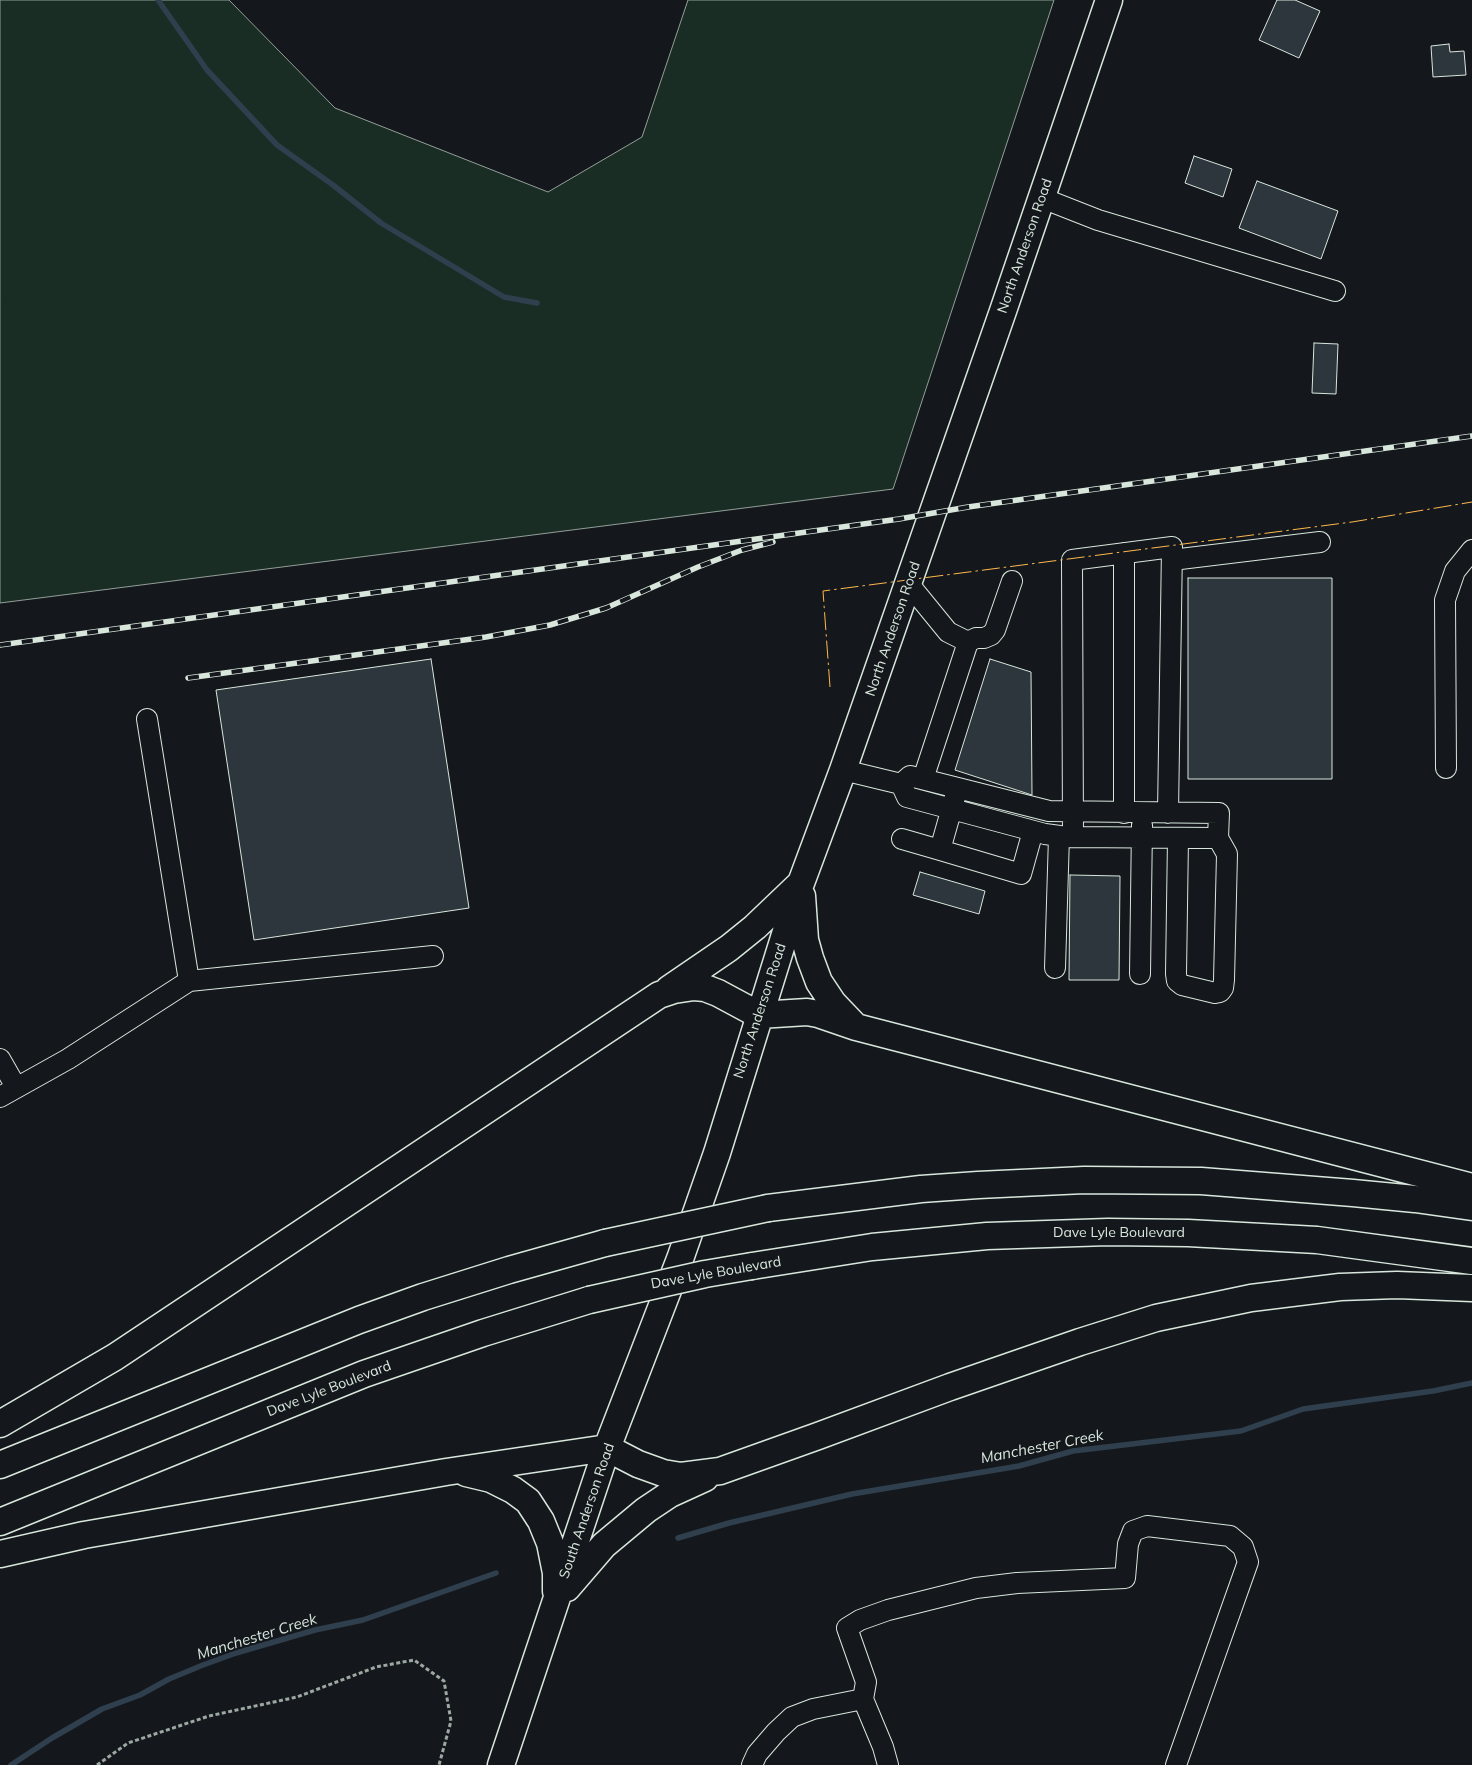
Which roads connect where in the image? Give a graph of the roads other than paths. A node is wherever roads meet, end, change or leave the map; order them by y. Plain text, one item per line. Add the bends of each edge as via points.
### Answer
1 (1109, 0) edge
2 (1042, 198) junction
3 (1335, 291) dead end
4 (1320, 542) dead end
5 (1472, 550) edge
6 (1124, 553) junction
7 (1172, 554) junction
8 (1012, 581) dead end
9 (908, 584) junction
10 (968, 642) junction
11 (148, 719) dead end
12 (1446, 768) dead end
13 (843, 770) junction
14 (923, 779) junction
15 (901, 784) junction
16 (957, 788) junction
17 (951, 809) junction
18 (1073, 812) junction
19 (1133, 813) junction
20 (1168, 813) junction
21 (1033, 831) junction
22 (1066, 836) junction
23 (1142, 837) junction
24 (1178, 838) junction
25 (1218, 838) junction
26 (902, 840) dead end
27 (940, 850) junction
28 (801, 883) junction
29 (433, 956) dead end
30 (1055, 968) dead end
31 (1140, 974) dead end
32 (189, 981) junction
33 (659, 995) junction
34 (759, 1015) junction
35 (856, 1027) junction
36 (0, 1059) edge
37 (8, 1092) edge
38 (1472, 1187) edge
39 (1472, 1207) edge
40 (680, 1258) joint
41 (1472, 1261) edge
42 (1472, 1288) edge
43 (0, 1424) edge
44 (607, 1448) junction
45 (0, 1465) edge
46 (720, 1471) junction
47 (446, 1472) junction
48 (0, 1522) edge
49 (0, 1554) edge
50 (556, 1602) junction
51 (863, 1699) junction
52 (501, 1765) edge
53 (752, 1765) edge
54 (888, 1765) edge
55 (1176, 1765) edge

1 - 2 main road, North Anderson Road
2 - 3 lane via 1098,220
2 - 9 main road, North Anderson Road
4 - 7 lane
5 - 12 lane via 1455,571 1444,600
6 - 7 lane
6 - 18 lane via 1072,560
6 - 19 lane
7 - 20 lane
8 - 10 lane via 995,630 991,635
9 - 10 lane via 948,632
9 - 13 main road, North Anderson Road
10 - 14 lane
11 - 32 lane
13 - 15 lane
13 - 28 main road, North Anderson Road
14 - 15 lane via 910,776
14 - 16 lane
15 - 17 lane via 907,797
16 - 17 lane
16 - 18 lane via 1049,811
17 - 21 lane
17 - 27 lane
18 - 19 lane
18 - 22 lane
19 - 20 lane
19 - 23 lane
20 - 25 lane via 1219,813
21 - 22 lane
21 - 27 lane via 1021,874
22 - 23 lane
22 - 30 lane
23 - 24 lane
23 - 31 lane
24 - 25 lane
24 - 25 lane via 1177,981 1215,993 1223,988 1224,980 1228,854
26 - 27 lane
28 - 33 main road via 735,942
28 - 34 main road, North Anderson Road
28 - 35 main road via 803,923 819,982
29 - 32 lane
32 - 37 lane via 68,1059
33 - 34 main road via 705,988
33 - 43 main road via 115,1357
34 - 35 main road via 807,1012
34 - 40 main road, North Anderson Road
35 - 38 main road
36 - 37 lane
39 - 45 main road, bridge via 1353,1193 1201,1181 1084,1180 921,1189 768,1208 605,1243 423,1297
40 - 44 main road, South Anderson Road
41 - 48 main road, Dave Lyle Boulevard, bridge via 1317,1240 1108,1232 935,1240 705,1274 589,1300 483,1332 364,1374
42 - 46 main road via 1340,1287 1251,1298 1156,1318 950,1387
44 - 46 main road via 663,1473 680,1476
44 - 47 main road
44 - 50 main road, South Anderson Road
46 - 50 main road via 670,1494 646,1510 604,1545
47 - 49 main road via 84,1536
47 - 50 main road via 491,1478 528,1501 550,1543 556,1573
50 - 52 main road, South Anderson Road
51 - 53 lane via 813,1709 792,1717 757,1754
51 - 54 lane
51 - 55 lane via 866,1682 847,1628 860,1620 976,1588 1017,1582 1126,1578 1128,1544 1133,1531 1147,1526 1230,1536 1243,1547 1248,1562

